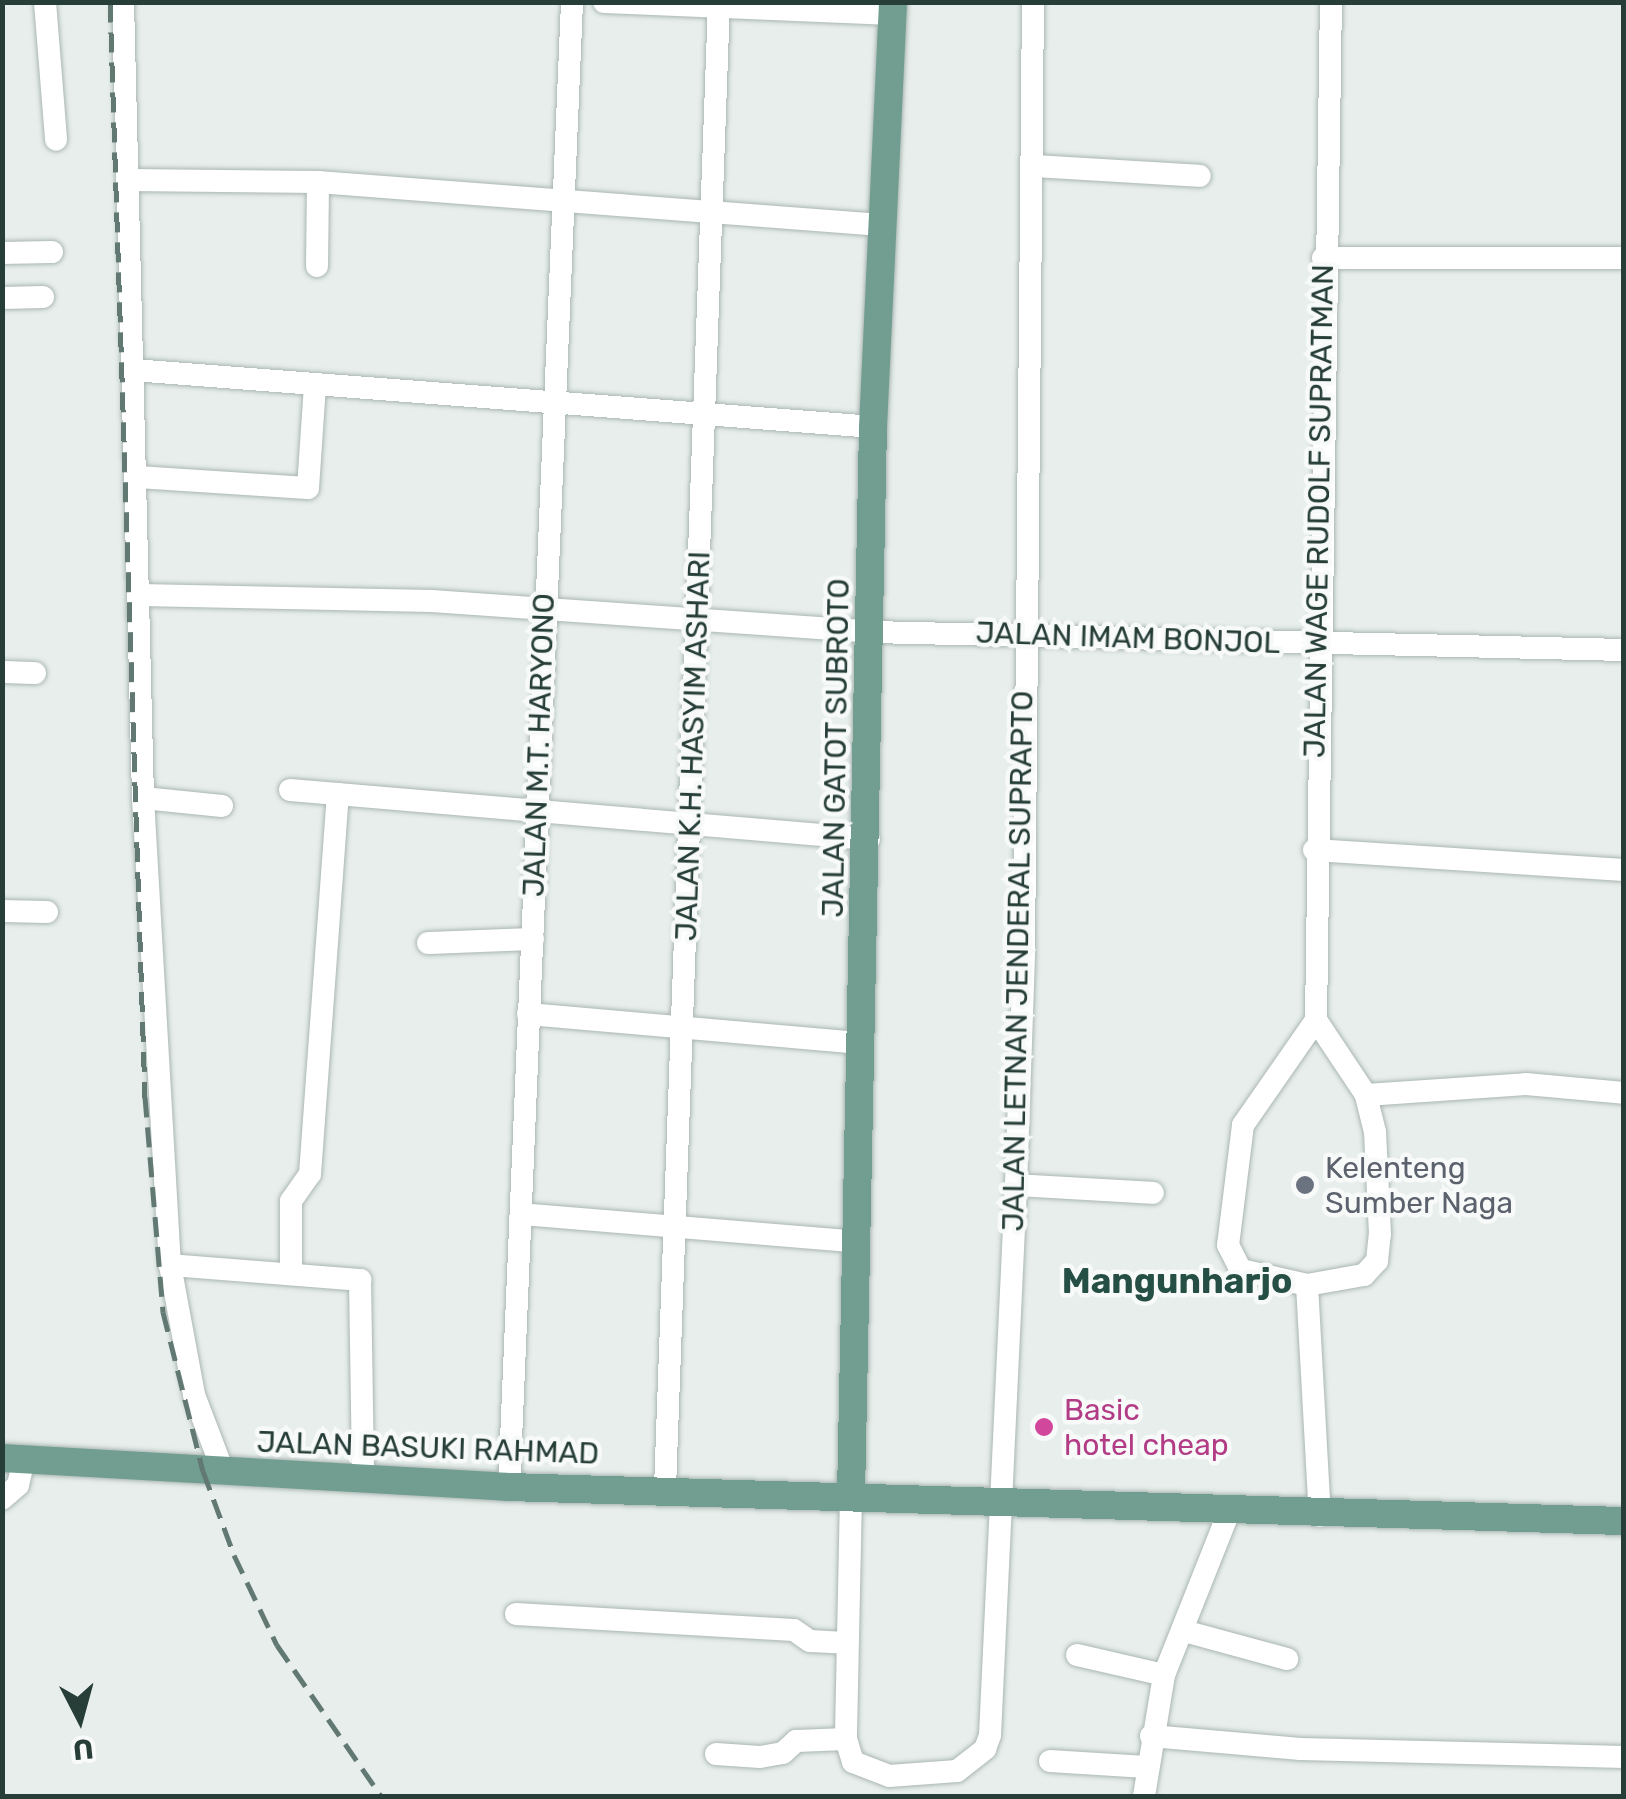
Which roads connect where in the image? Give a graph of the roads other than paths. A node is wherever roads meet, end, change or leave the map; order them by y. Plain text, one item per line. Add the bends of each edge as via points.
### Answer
1 (46, 2) edge
2 (123, 2) edge
3 (572, 2) edge
4 (604, 2) edge
5 (1033, 2) edge
6 (1332, 2) edge
7 (719, 5) edge
8 (893, 8) edge
9 (56, 140) dead end
10 (1032, 166) junction
11 (1200, 176) dead end
12 (127, 180) junction
13 (318, 182) junction
14 (560, 200) junction
15 (712, 209) junction
16 (881, 226) junction
17 (52, 252) dead end
18 (2, 253) edge
19 (1323, 258) junction
20 (1624, 258) edge
21 (317, 266) dead end
22 (43, 297) dead end
23 (2, 298) edge
24 (133, 370) junction
25 (315, 384) junction
26 (554, 402) junction
27 (702, 414) junction
28 (872, 428) junction
29 (137, 477) junction
30 (139, 595) junction
31 (544, 609) junction
32 (697, 620) junction
33 (872, 632) junction
34 (1022, 634) junction
35 (1318, 644) junction
36 (1624, 650) edge
37 (2, 672) edge
38 (35, 673) dead end
39 (290, 790) dead end
40 (338, 794) junction
41 (143, 798) junction
42 (222, 806) dead end
43 (536, 810) junction
44 (690, 825) junction
45 (869, 838) junction
46 (1314, 850) junction
47 (1624, 870) edge
48 (2, 911) edge
49 (47, 912) dead end
50 (532, 940) junction
51 (428, 943) dead end
52 (528, 1014) junction
53 (1316, 1020) junction
54 (686, 1028) junction
55 (862, 1044) junction
56 (1624, 1093) edge
57 (1366, 1095) junction
58 (1016, 1185) junction
59 (1153, 1193) dead end
60 (522, 1214) junction
61 (676, 1226) junction
62 (858, 1242) junction
63 (170, 1265) junction
64 (291, 1274) junction
65 (1307, 1285) junction
66 (13, 1459) edge
67 (222, 1472) junction
68 (364, 1479) junction
69 (509, 1487) junction
70 (665, 1490) junction
71 (851, 1495) junction
72 (2, 1499) edge
73 (998, 1504) junction
74 (1229, 1512) junction
75 (1320, 1516) junction
76 (1624, 1522) edge
77 (516, 1614) dead end
78 (1184, 1631) junction
79 (846, 1643) junction
80 (1077, 1654) dead end
81 (1287, 1659) dead end
82 (1164, 1675) junction
83 (1151, 1736) junction
84 (846, 1738) junction
85 (716, 1754) dead end
86 (1624, 1757) edge
87 (1050, 1761) dead end
88 (1146, 1767) junction
89 (1144, 1796) edge

1 - 9 street
2 - 12 street
3 - 14 street, JALAN M.T. HARYONO
4 - 7 street
5 - 10 street, JALAN LETNAN JENDERAL SUPRAPTO
6 - 19 street, JALAN WAGE RUDOLF SUPRATMAN
7 - 8 street
7 - 15 street, JALAN K.H. HASYIM ASHARI
8 - 16 main road, JALAN GATOT SUBROTO
10 - 11 street
10 - 34 street, JALAN LETNAN JENDERAL SUPRAPTO
12 - 13 street
12 - 24 street
13 - 14 street
13 - 21 street
14 - 15 street
14 - 26 street, JALAN M.T. HARYONO
15 - 16 street
15 - 27 street, JALAN K.H. HASYIM ASHARI
16 - 28 main road, JALAN GATOT SUBROTO
17 - 18 street
19 - 20 street
19 - 35 street, JALAN WAGE RUDOLF SUPRATMAN
22 - 23 street
24 - 25 street
24 - 29 street
25 - 26 street
25 - 29 street via 308,488
26 - 27 street
26 - 31 street, JALAN M.T. HARYONO
27 - 28 street
27 - 32 street, JALAN K.H. HASYIM ASHARI
28 - 33 main road, JALAN GATOT SUBROTO
29 - 30 street
30 - 31 street, JALAN IMAM BONJOL
30 - 41 street
31 - 32 street, JALAN IMAM BONJOL
31 - 43 street, JALAN M.T. HARYONO
32 - 33 street, JALAN IMAM BONJOL
32 - 44 street, JALAN K.H. HASYIM ASHARI
33 - 34 street, JALAN IMAM BONJOL
33 - 45 main road, JALAN GATOT SUBROTO
34 - 35 street, JALAN IMAM BONJOL
34 - 58 street, JALAN LETNAN JENDERAL SUPRAPTO via 1024,936
35 - 36 street, JALAN IMAM BONJOL
35 - 46 street, JALAN WAGE RUDOLF SUPRATMAN
37 - 38 street
39 - 40 street
40 - 43 street
40 - 64 street via 312,1156 306,1182 291,1200
41 - 42 street
41 - 63 street
43 - 44 street
43 - 50 street, JALAN M.T. HARYONO
44 - 45 street
44 - 54 street, JALAN K.H. HASYIM ASHARI
45 - 55 main road, JALAN GATOT SUBROTO
46 - 47 street
46 - 53 street, JALAN WAGE RUDOLF SUPRATMAN
48 - 49 street
50 - 51 street
50 - 52 street, JALAN M.T. HARYONO
52 - 54 street
52 - 60 street, JALAN M.T. HARYONO
53 - 57 street
53 - 65 street via 1243,1125 1228,1246 1241,1270
54 - 55 street
54 - 61 street, JALAN K.H. HASYIM ASHARI
55 - 62 main road, JALAN GATOT SUBROTO
56 - 57 street via 1538,1084
57 - 65 street via 1378,1163 1376,1261 1364,1275
58 - 59 street
58 - 73 street, JALAN LETNAN JENDERAL SUPRAPTO
60 - 61 street
60 - 69 street, JALAN M.T. HARYONO
61 - 62 street
61 - 70 street, JALAN K.H. HASYIM ASHARI
62 - 71 main road, JALAN GATOT SUBROTO
63 - 64 street
63 - 67 street via 194,1395
64 - 68 street via 363,1284
65 - 75 street
66 - 67 main road, JALAN BASUKI RAHMAD
66 - 72 street via 18,1485
67 - 68 main road, JALAN BASUKI RAHMAD
68 - 69 main road, JALAN BASUKI RAHMAD
69 - 70 main road, JALAN BASUKI RAHMAD
70 - 71 main road, JALAN BASUKI RAHMAD
71 - 73 main road, JALAN BASUKI RAHMAD
71 - 79 street
73 - 74 main road, JALAN BASUKI RAHMAD
73 - 84 street, JALAN LETNAN JENDERAL SUPRAPTO via 989,1744 958,1771 888,1776 853,1762
74 - 75 main road, JALAN BASUKI RAHMAD
74 - 78 street
75 - 76 main road, JALAN BASUKI RAHMAD
77 - 79 street via 794,1630 810,1641
78 - 81 street
78 - 82 street
79 - 84 street
80 - 82 street
82 - 83 street
83 - 86 street
83 - 88 street
84 - 85 street via 796,1741 760,1757
87 - 88 street
88 - 89 street

